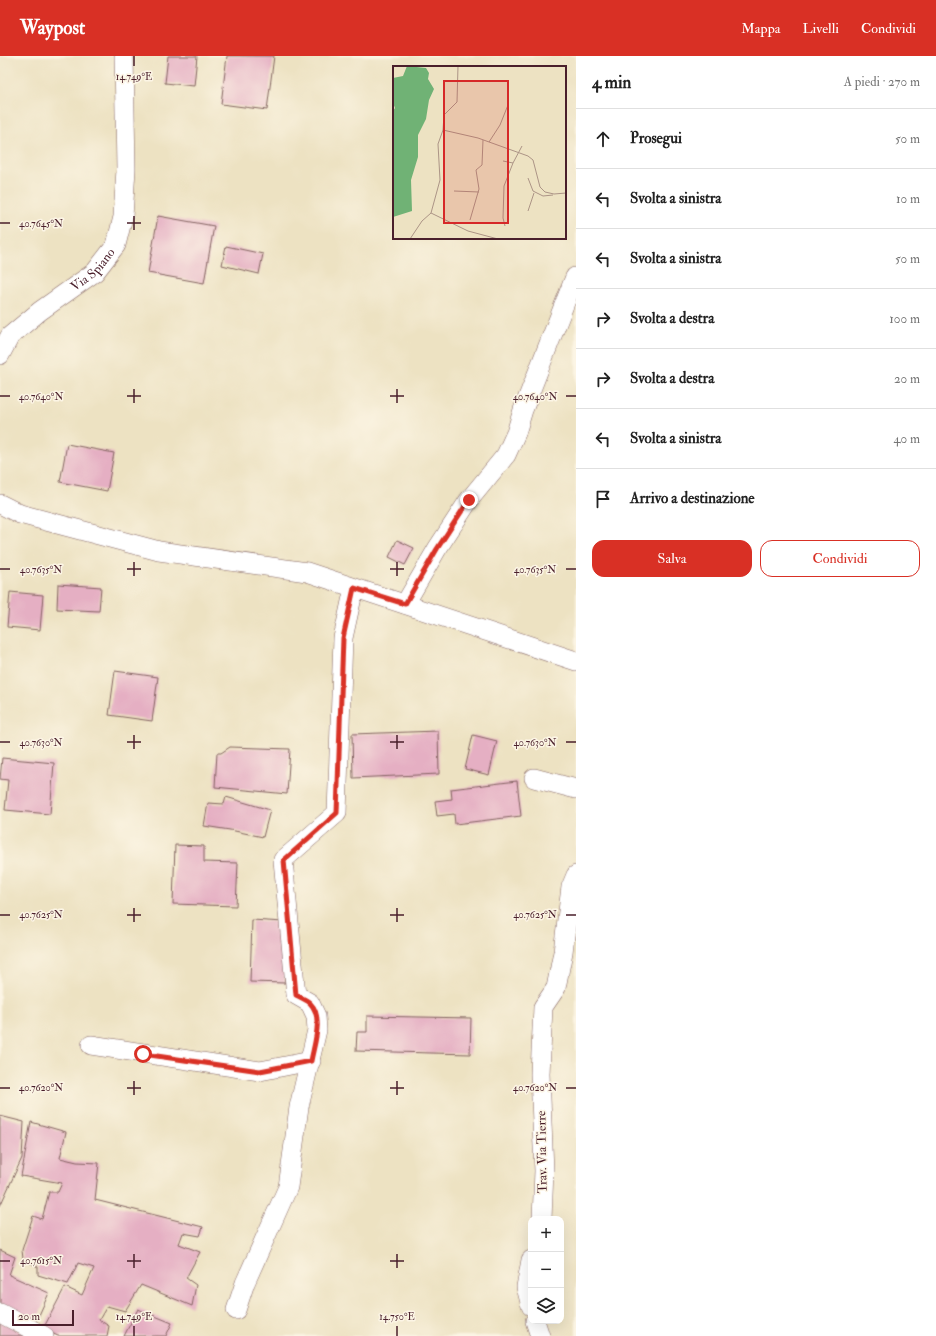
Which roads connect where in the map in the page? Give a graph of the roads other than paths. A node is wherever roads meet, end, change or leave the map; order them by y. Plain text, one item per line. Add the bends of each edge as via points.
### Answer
1 (124, 56) edge
2 (575, 277) edge
3 (0, 355) edge
4 (0, 504) edge
5 (354, 588) junction
6 (405, 604) junction
7 (576, 661) edge
8 (534, 778) dead end
9 (576, 789) edge
10 (576, 875) edge
11 (91, 1045) dead end
12 (311, 1061) junction
13 (542, 1216) edge
14 (528, 1277) edge
15 (528, 1295) edge
16 (236, 1310) dead end
17 (0, 1313) edge
18 (536, 1324) edge
19 (44, 1336) edge
20 (540, 1336) edge

1 - 3 street, Via Spiano via 126,169 123,217 116,245 95,272 10,336
2 - 6 street via 506,455 469,500
4 - 5 street via 20,514 158,551 307,572
5 - 6 street
5 - 12 street via 343,638 337,813 284,860 296,995 310,1003 316,1016 317,1030
6 - 7 street
8 - 9 street
10 - 13 street, Trav. Via Tierre via 571,887 556,988 543,1007 540,1074 544,1171
11 - 12 street via 260,1071
12 - 16 street via 300,1107 288,1187 245,1283
14 - 15 street
17 - 19 street
18 - 20 street

